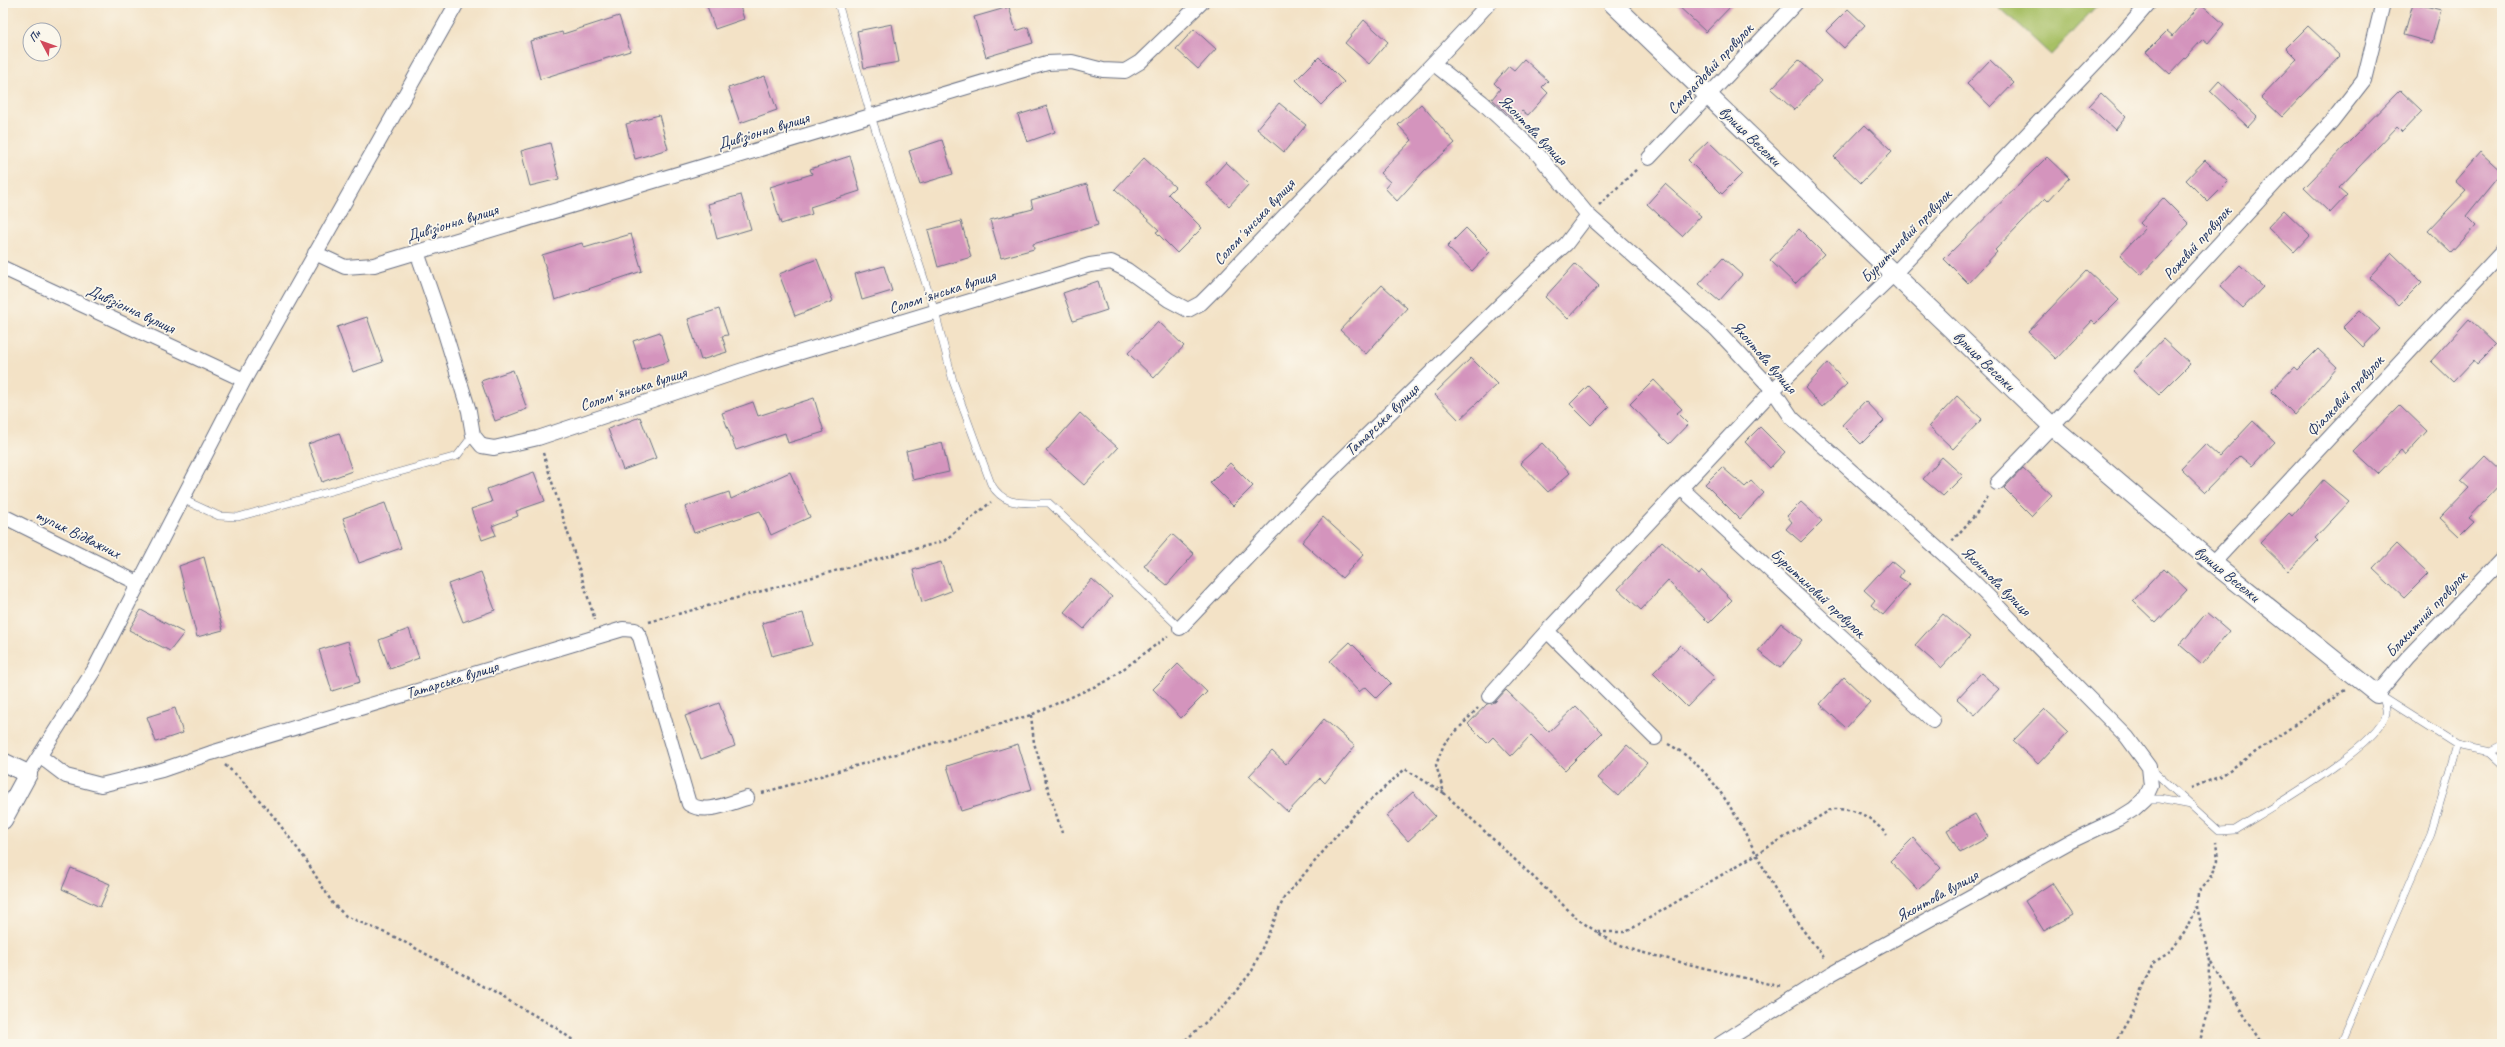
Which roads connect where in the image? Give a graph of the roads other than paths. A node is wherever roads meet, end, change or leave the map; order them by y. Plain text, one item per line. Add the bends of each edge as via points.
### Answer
1 (457, 3) edge
2 (838, 3) edge
3 (1201, 3) edge
4 (1489, 3) edge
5 (1612, 3) edge
6 (1796, 3) edge
7 (2149, 3) edge
8 (2383, 3) edge
9 (1434, 64) junction
10 (1708, 97) junction
11 (871, 116) junction
12 (1648, 158) road end
13 (1588, 215) junction
14 (417, 252) junction
15 (2502, 252) edge
16 (315, 253) junction
17 (3, 268) edge
18 (1894, 274) junction
19 (935, 312) junction
20 (244, 380) junction
21 (1773, 390) junction
22 (2052, 426) junction
23 (473, 435) junction
24 (1997, 483) road end
25 (1681, 488) junction
26 (182, 499) junction
27 (3, 516) edge
28 (2502, 559) edge
29 (2213, 563) junction
30 (138, 583) junction
31 (1180, 628) joint
32 (1547, 631) junction
33 (1489, 696) road end
34 (2380, 696) junction
35 (1933, 721) dead end
36 (1655, 738) road end
37 (2457, 745) junction
38 (2502, 746) edge
39 (2490, 752) junction
40 (41, 756) junction
41 (3, 762) edge
42 (2502, 763) edge
43 (2149, 767) junction
44 (28, 774) junction
45 (748, 798) road end
46 (2145, 799) junction
47 (2191, 806) junction
48 (3, 820) edge
49 (1720, 1044) edge
50 (2340, 1044) edge

1 - 16 street
2 - 11 lane
3 - 11 street, Дивізіонна вулиця via 1140,62 1125,71 1103,70 1072,62 1047,63
4 - 9 street, Соломʼянська вулиця
5 - 10 street, вулиця Веселки
6 - 10 street, Смарагдовий провулок
7 - 18 street, Бурштиновий провулок via 2117,40
8 - 22 street, Рожевий провулок via 2364,80 2350,98 2332,121
9 - 13 street, Яхонтова вулиця via 1482,102 1536,152
9 - 19 street, Соломʼянська вулиця via 1351,146 1206,298 1188,310 1111,262 1041,278
10 - 12 street, Смарагдовий провулок
10 - 18 street, вулиця Веселки
11 - 14 street, Дивізіонна вулиця
11 - 19 lane
13 - 21 street, Яхонтова вулиця via 1716,329
13 - 31 street, Татарська вулиця via 1566,244 1318,483
14 - 16 street, Дивізіонна вулиця via 374,265 345,267
14 - 23 street via 469,411
15 - 29 street, Фіалковий провулок
16 - 20 street
17 - 20 street, Дивізіонна вулиця
18 - 21 street, Бурштиновий провулок
18 - 22 street, вулиця Веселки
19 - 23 street, Соломʼянська вулиця via 758,365 538,438 494,448 482,446
19 - 31 lane via 953,381 991,484 998,496 1009,502 1049,502
20 - 26 street
21 - 25 street, Бурштиновий провулок
21 - 43 street, Яхонтова вулиця via 1792,418 1942,552 2127,737
22 - 24 street, Рожевий провулок
22 - 29 street, вулиця Веселки
23 - 26 lane via 457,456 238,517 218,516
25 - 32 street, Бурштиновий провулок
25 - 35 street, Бурштиновий провулок
26 - 30 street
27 - 30 street, тупик Відважних
28 - 34 street, Блакитний провулок via 2408,657
29 - 34 street, вулиця Веселки
30 - 40 street via 94,670
32 - 33 street, Бурштиновий провулок
32 - 36 street
34 - 37 lane
34 - 47 lane via 2386,713 2379,728 2354,753 2235,830 2219,831
37 - 39 lane
37 - 50 lane via 2431,833
38 - 39 lane
39 - 42 lane
40 - 44 street
40 - 45 street, Татарська вулиця via 66,776 100,785 162,770 210,753 624,629 635,630 640,637 689,804 695,808 709,809
41 - 44 street
43 - 46 street via 2151,786
43 - 47 lane
44 - 48 street
46 - 47 lane via 2160,799
46 - 49 street, Яхонтова вулиця via 2118,819 2071,841 1835,972

